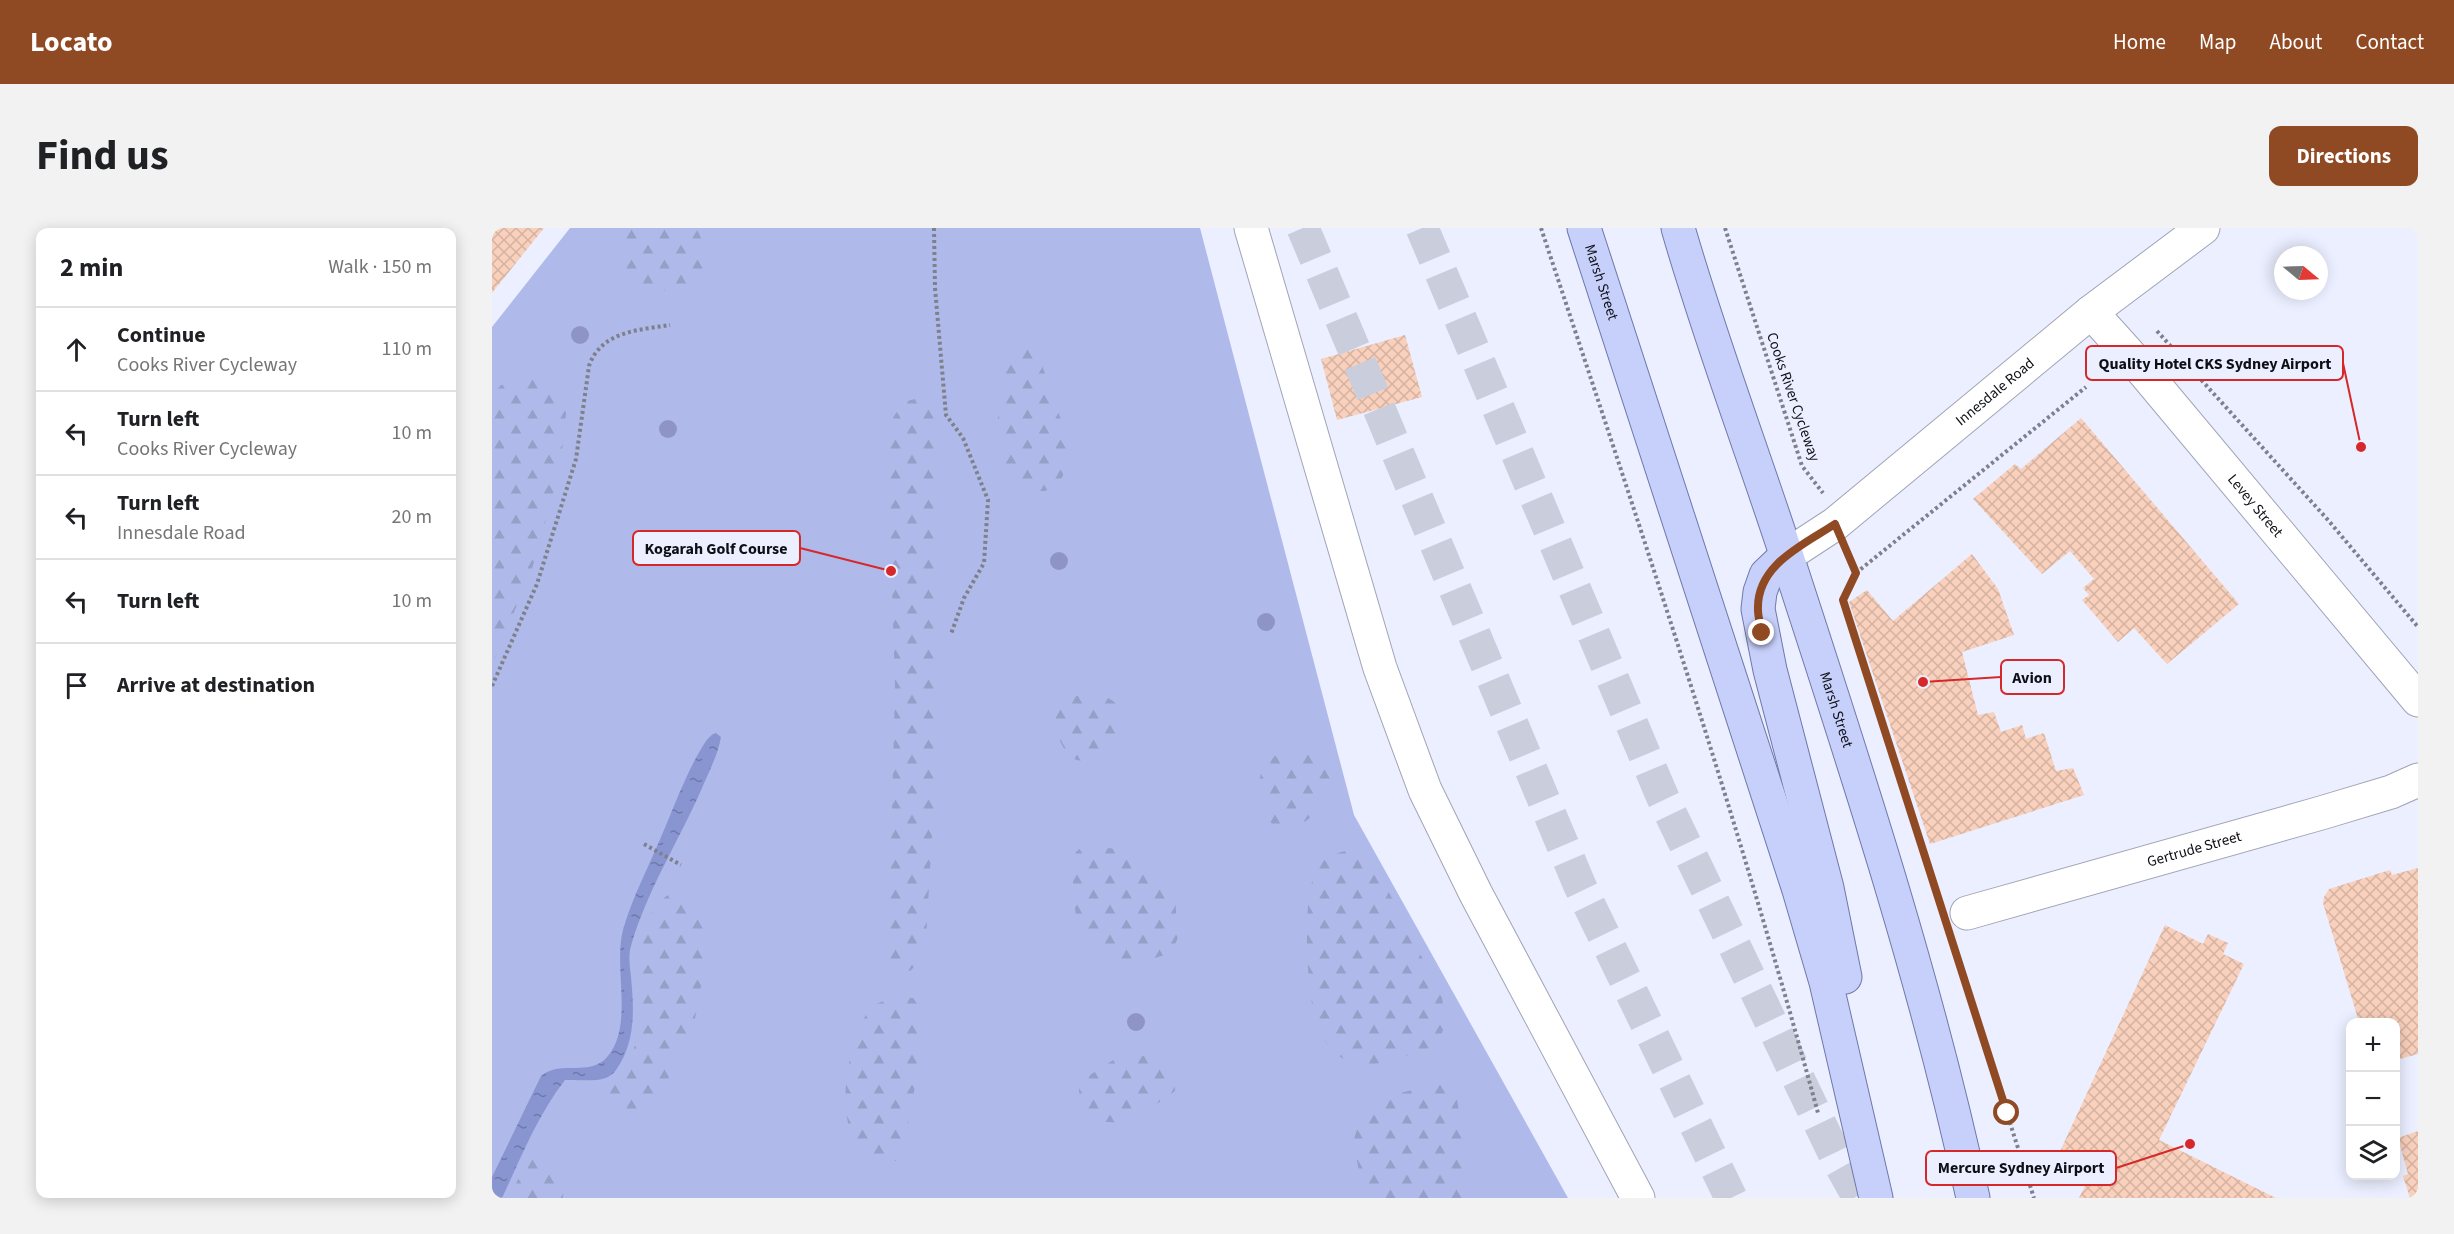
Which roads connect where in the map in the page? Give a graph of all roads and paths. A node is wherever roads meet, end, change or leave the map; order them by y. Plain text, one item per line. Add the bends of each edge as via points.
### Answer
1 (934, 228) edge
2 (1251, 228) edge
3 (1541, 228) edge
4 (1584, 228) edge
5 (1678, 228) edge
6 (1725, 228) edge
7 (2203, 228) edge
8 (2091, 312) junction
9 (670, 326) dead end
10 (2157, 331) dead end
11 (2086, 387) dead end
12 (1835, 524) junction
13 (1786, 556) junction
14 (1856, 573) junction
15 (2418, 627) edge
16 (951, 634) dead end
17 (492, 686) edge
18 (2418, 700) edge
19 (2418, 780) edge
20 (644, 844) dead end
21 (681, 865) dead end
22 (1954, 910) joint
23 (1953, 942) dead end
24 (1856, 1104) junction
25 (1821, 1121) dead end
26 (1638, 1198) edge
27 (1876, 1198) edge
28 (1973, 1198) edge
29 (2034, 1198) edge

1 - 16 path via 946,415 963,438 988,500 984,562 964,598
2 - 26 street via 1380,668 1425,790
3 - 25 path via 1714,761
4 - 24 main road, Marsh Street via 1800,890
5 - 13 main road, Marsh Street via 1702,312
6 - 12 path, Cooks River Cycleway via 1802,466 1822,490
7 - 8 street, Innesdale Road
8 - 12 street, Innesdale Road
8 - 18 street, Levey Street
9 - 17 path via 620,333 593,354 572,470 537,584
10 - 15 path via 2328,520
11 - 14 path
12 - 13 street, Innesdale Road
12 - 14 path, Cooks River Cycleway
13 - 24 main road via 1766,575 1758,609 1845,976
13 - 28 main road, Marsh Street via 1900,912
14 - 22 path via 1843,600
19 - 22 street, Gertrude Street via 2321,813
20 - 21 path
23 - 29 path
24 - 27 main road, Marsh Street

